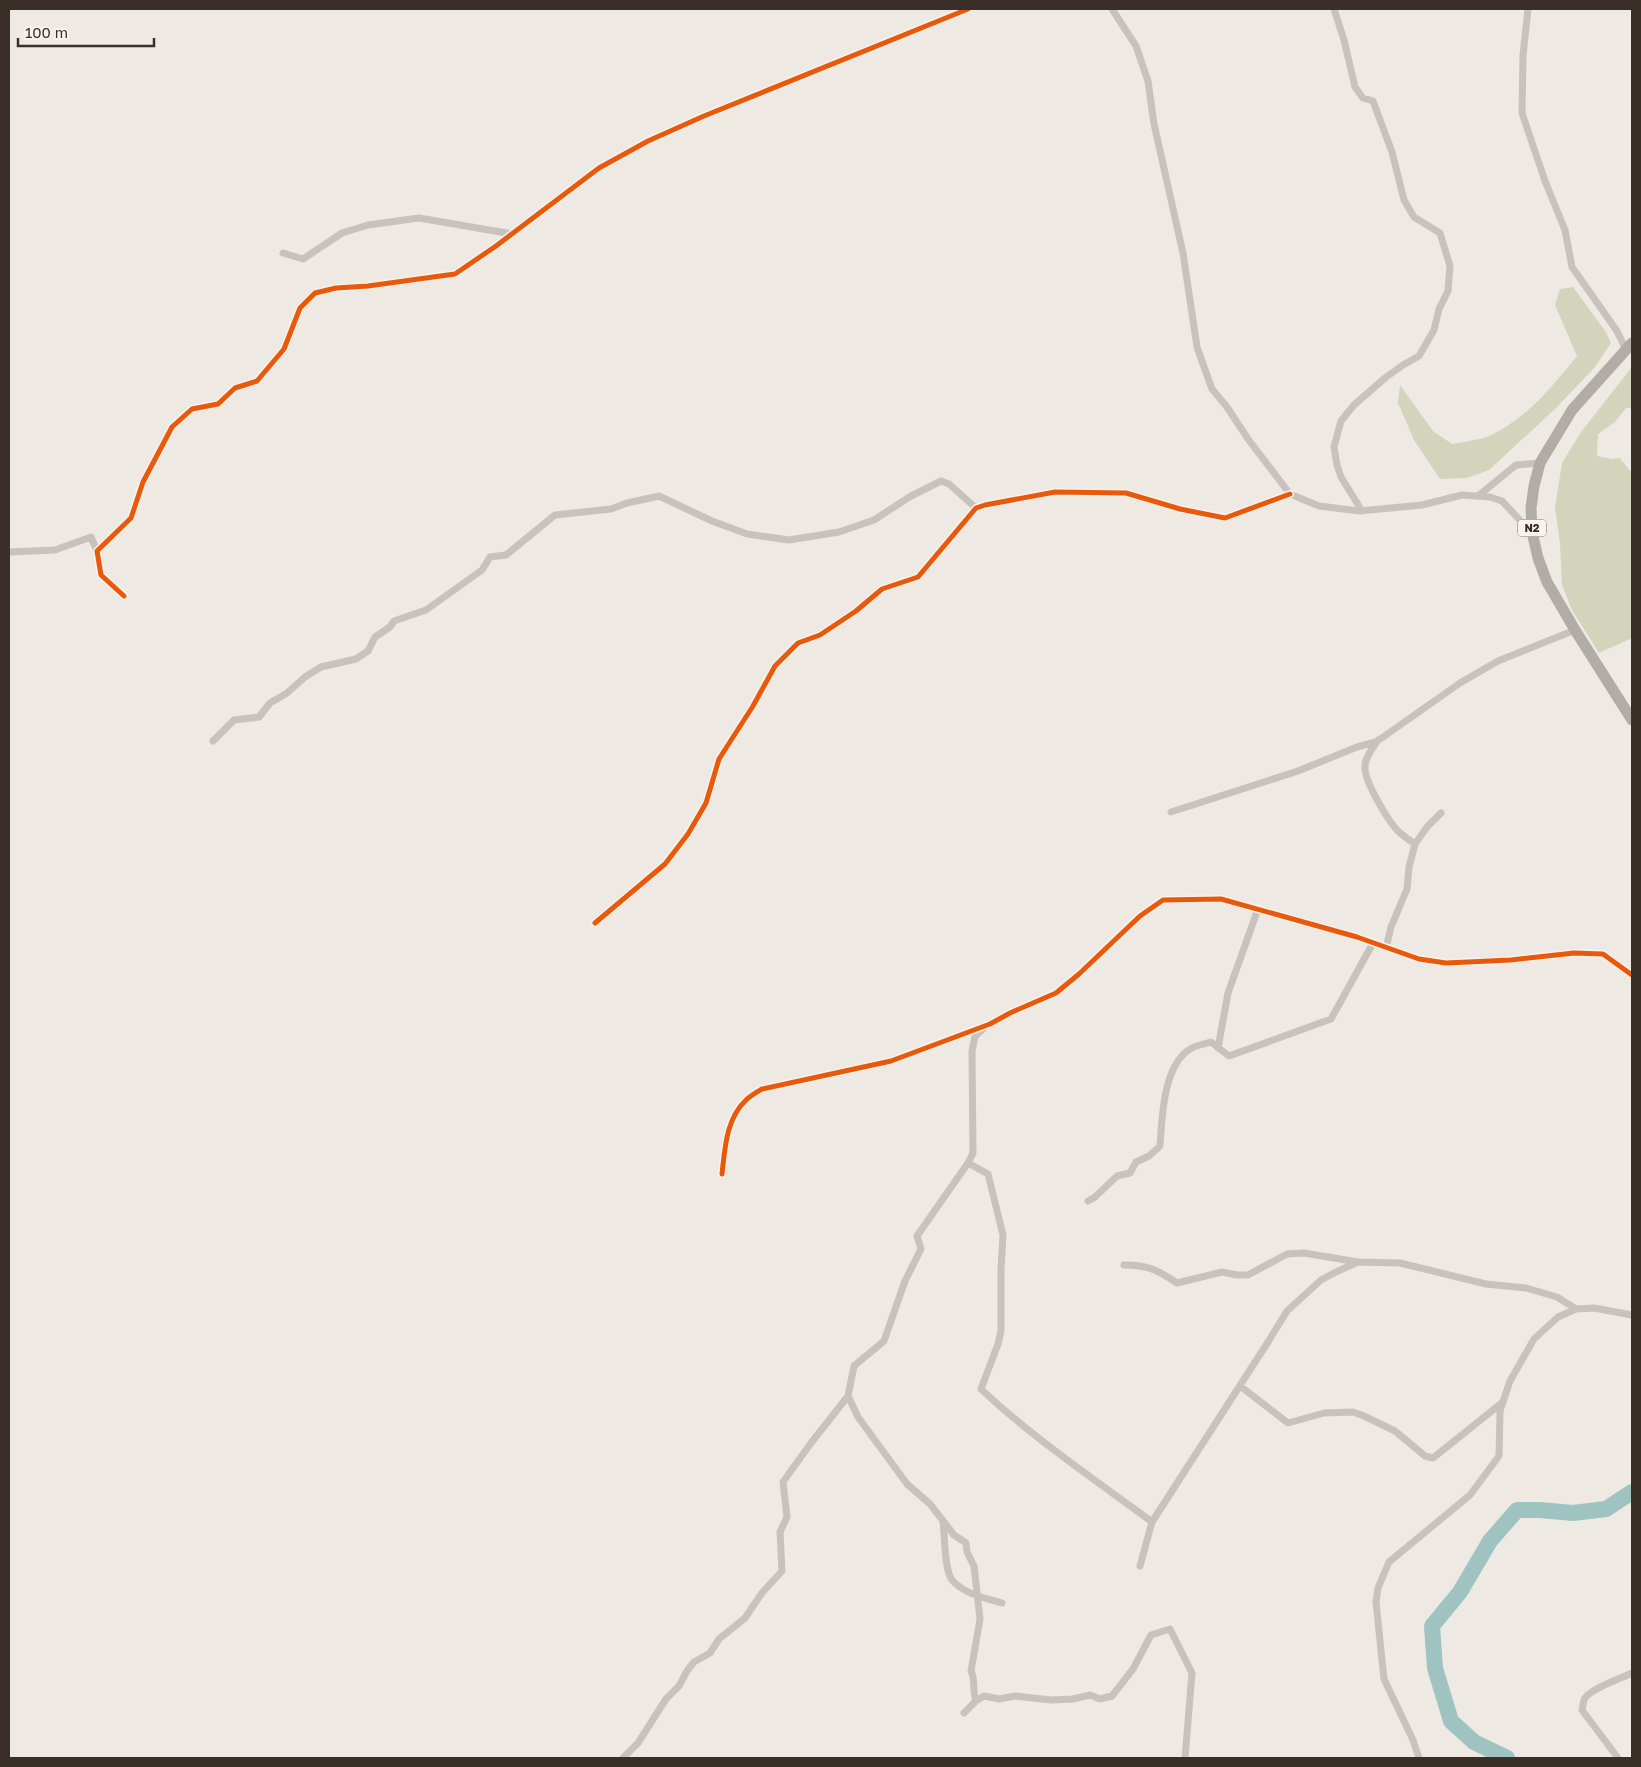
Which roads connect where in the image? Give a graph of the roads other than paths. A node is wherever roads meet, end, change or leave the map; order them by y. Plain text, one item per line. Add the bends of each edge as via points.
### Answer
1 (968, 9) edge
2 (1112, 9) edge
3 (1334, 9) edge
4 (1528, 9) edge
5 (512, 234) junction
6 (283, 253) dead end
7 (1629, 347) edge
8 (1540, 463) junction
9 (1290, 494) junction
10 (1478, 496) junction
11 (976, 508) junction
12 (1362, 511) junction
13 (1532, 532) junction
14 (97, 551) junction
15 (9, 552) edge
16 (124, 596) dead end
17 (1575, 630) junction
18 (1632, 720) edge
19 (1378, 740) junction
20 (213, 741) dead end
21 (1171, 812) dead end
22 (1441, 813) dead end
23 (1415, 844) junction
24 (1258, 909) junction
25 (595, 922) dead end
26 (1373, 943) junction
27 (1386, 948) junction
28 (1632, 975) edge
29 (990, 1024) junction
30 (1218, 1048) junction
31 (968, 1163) junction
32 (722, 1174) dead end
33 (1088, 1201) dead end
34 (1358, 1262) junction
35 (1124, 1265) dead end
36 (1576, 1309) junction
37 (1632, 1315) edge
38 (1240, 1386) junction
39 (848, 1396) junction
40 (1503, 1401) junction
41 (943, 1522) junction
42 (1152, 1522) junction
43 (1140, 1566) dead end
44 (978, 1596) junction
45 (1002, 1603) dead end
46 (1632, 1672) edge
47 (976, 1701) junction
48 (964, 1713) dead end
49 (623, 1758) edge
50 (1185, 1758) edge
51 (1419, 1758) edge
52 (1618, 1758) edge

1 - 5 street via 648,140 598,168
2 - 9 street via 1136,46 1148,81 1154,124 1183,253 1197,348 1212,389
3 - 12 street via 1354,87 1363,98 1373,101 1392,152 1404,200 1414,217 1440,233 1450,266 1448,291 1438,309 1434,330 1419,356 1385,378 1341,421 1334,447 1337,465
4 - 7 street via 1522,113 1565,230 1572,267
5 - 6 street via 419,218 368,225 342,233 303,259
5 - 14 street via 455,274 315,293 300,308 284,349 257,381 235,388 218,404 192,409 172,428 143,482 130,518
7 - 8 highway, N2 via 1572,410
8 - 10 street via 1516,465
8 - 13 highway, N2 via 1531,508
9 - 11 street via 1225,518 1126,493 1055,492
9 - 12 street via 1319,506
10 - 12 street via 1462,495 1422,505
10 - 13 street via 1502,501
11 - 20 street via 949,484 941,482 911,496 874,520 839,532 789,540 747,534 659,496 611,509 555,515 506,554 490,557 482,570 426,610 394,621 375,637 368,651 356,659 321,667 270,703 259,717 234,720
11 - 25 street via 918,577 882,589 820,635 798,643 775,666 719,759 706,802 688,834 665,864
13 - 17 highway, N2 via 1547,582
14 - 15 street via 91,536 55,550
14 - 16 street via 101,575
17 - 18 highway, N2
17 - 19 street via 1498,661 1460,683
19 - 21 street via 1298,771
19 - 23 street via 1364,767 1368,781 1397,830
22 - 23 street
23 - 27 street via 1407,889
24 - 26 street
24 - 29 street via 1221,898 1162,900 1056,993
24 - 30 street via 1228,993
26 - 27 street
26 - 30 street via 1331,1019 1229,1056
27 - 28 street via 1419,960 1446,963 1574,953 1603,954
29 - 31 street via 975,1036 972,1051 973,1153
29 - 32 street via 891,1060 762,1089 746,1100 733,1118
30 - 33 street via 1211,1042 1191,1048 1177,1061 1166,1088 1160,1146
31 - 39 street via 917,1236 921,1249 905,1280 884,1341 854,1366
31 - 42 street via 988,1174 1003,1235 1001,1331 981,1389 1045,1443
34 - 35 street via 1304,1253 1287,1254 1248,1275 1222,1272 1177,1283 1158,1270
34 - 36 street via 1400,1263 1486,1284 1526,1288 1557,1298
34 - 38 street via 1321,1280 1287,1311
36 - 37 street via 1594,1308
36 - 40 street via 1558,1317 1534,1339 1510,1381
38 - 40 street via 1288,1423 1324,1413 1353,1412 1395,1431 1424,1456 1433,1458
38 - 42 street
39 - 41 street via 858,1417 906,1484 930,1504
39 - 49 street via 783,1482 787,1516 780,1532 782,1571 745,1618 719,1639 710,1653 694,1662 638,1743
40 - 51 street via 1499,1456 1470,1495 1389,1562 1378,1588 1376,1602 1384,1679
41 - 44 street via 966,1543 974,1566
41 - 44 street via 948,1572 952,1580
42 - 43 street
44 - 45 street
44 - 47 street via 980,1619 971,1671
46 - 52 street via 1592,1691 1584,1699 1582,1710
47 - 48 street
47 - 50 street via 984,1696 1051,1700 1112,1696 1133,1669 1151,1635 1170,1629 1192,1672

